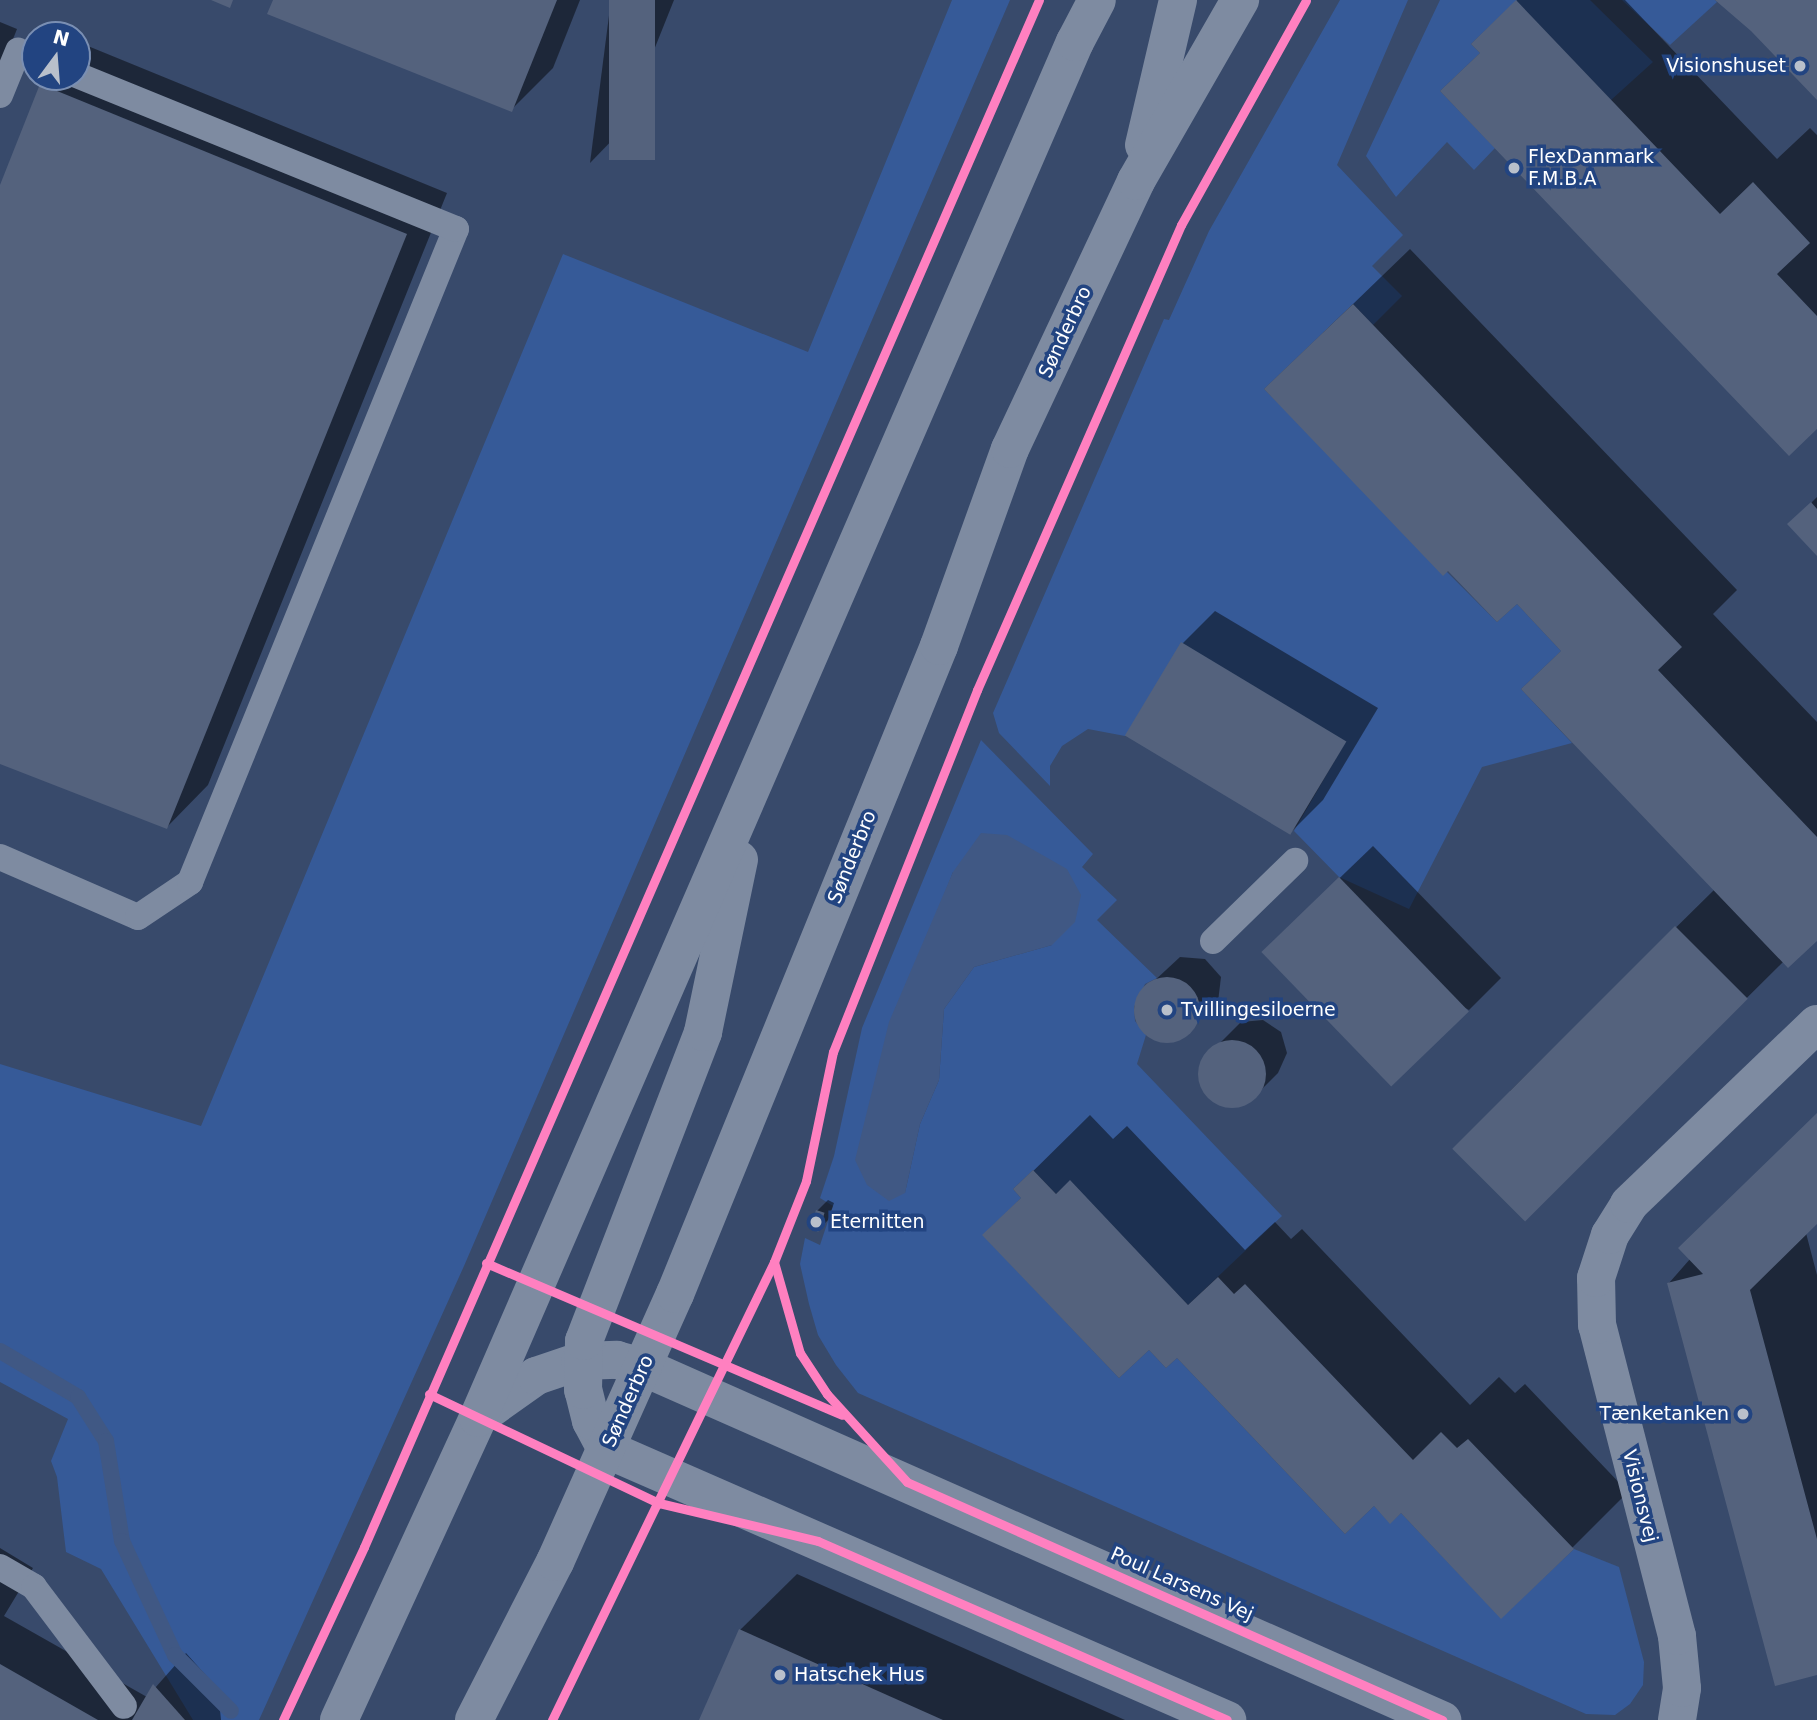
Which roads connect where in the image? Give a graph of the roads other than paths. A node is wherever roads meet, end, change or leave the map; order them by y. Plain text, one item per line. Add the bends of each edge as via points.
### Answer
1 (1097, 0) edge
2 (1178, 0) edge
3 (1240, 0) edge
4 (18, 50) edge
5 (91, 81) edge
6 (0, 95) edge
7 (1136, 181) junction
8 (755, 782) junction
9 (0, 857) edge
10 (1295, 862) dead end
11 (1213, 940) dead end
12 (1817, 1024) edge
13 (580, 1361) junction
14 (643, 1367) junction
15 (478, 1418) junction
16 (606, 1448) junction
17 (0, 1567) edge
18 (124, 1706) dead end
19 (339, 1720) edge
20 (474, 1720) edge
21 (1227, 1720) edge
22 (1442, 1720) edge
23 (1677, 1720) edge

1 - 8 street via 1075,41
2 - 7 street
3 - 7 street, Sønderbro
4 - 6 lane
5 - 9 lane via 456,229 190,881 138,918
7 - 14 street, Sønderbro via 1010,449 939,646
8 - 13 street via 703,1032 610,1266
8 - 15 street
10 - 11 lane
12 - 23 street, Visionsvej via 1629,1204 1610,1235 1596,1278 1597,1325 1677,1636 1682,1688
13 - 14 street, Poul Larsens Vej via 617,1360
13 - 15 street, Poul Larsens Vej via 536,1376
13 - 16 street via 591,1421
14 - 16 street, Sønderbro
14 - 22 street, Poul Larsens Vej
15 - 19 street
16 - 20 street, Sønderbro
16 - 21 street
17 - 18 lane via 34,1587

